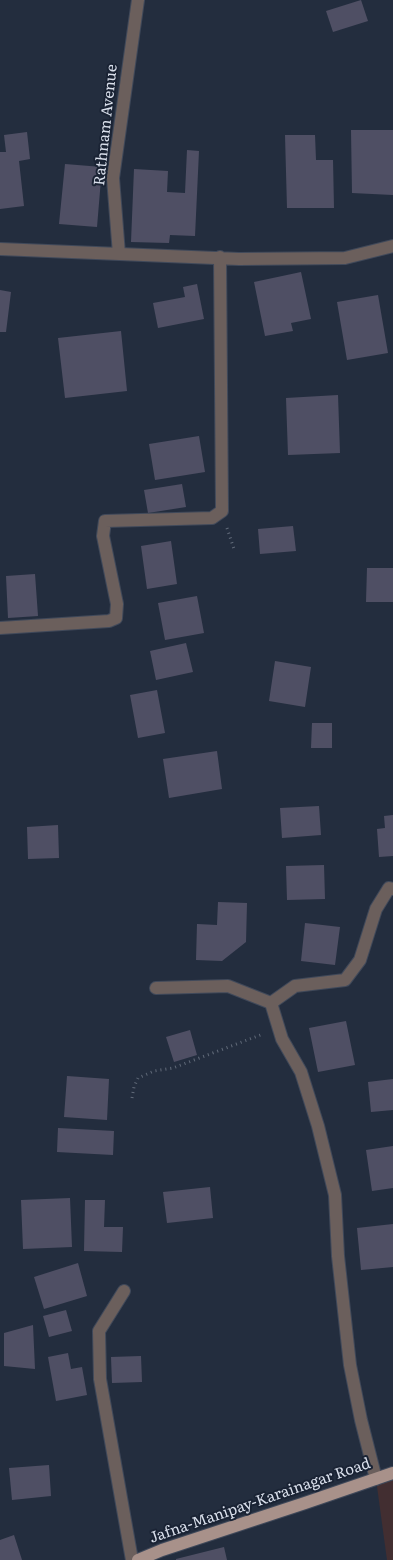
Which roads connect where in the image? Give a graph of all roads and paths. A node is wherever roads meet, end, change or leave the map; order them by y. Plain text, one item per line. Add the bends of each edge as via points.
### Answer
1 (138, 0) edge
2 (393, 246) edge
3 (0, 249) edge
4 (119, 254) junction
5 (220, 257) junction
6 (0, 628) edge
7 (393, 888) edge
8 (156, 988) dead end
9 (271, 1003) junction
10 (280, 1028) junction
11 (132, 1098) dead end
12 (124, 1291) dead end
13 (393, 1472) edge
14 (376, 1478) junction
15 (132, 1560) edge
16 (138, 1560) edge

1 - 4 street, Rathnam Avenue via 113,178
2 - 5 street via 345,258
3 - 4 street
4 - 5 street
5 - 6 street via 222,511 212,518 106,521 103,536 117,604 116,618
7 - 9 street via 389,888 376,909 360,960 344,980 295,986
8 - 9 street via 228,986
9 - 10 street
10 - 11 path via 138,1078
10 - 14 street via 282,1039 301,1072 335,1195 350,1365
12 - 15 street via 99,1331 100,1379
13 - 14 main road, Jafna-Manipay-Karainagar Road
14 - 16 main road, Jafna-Manipay-Karainagar Road

